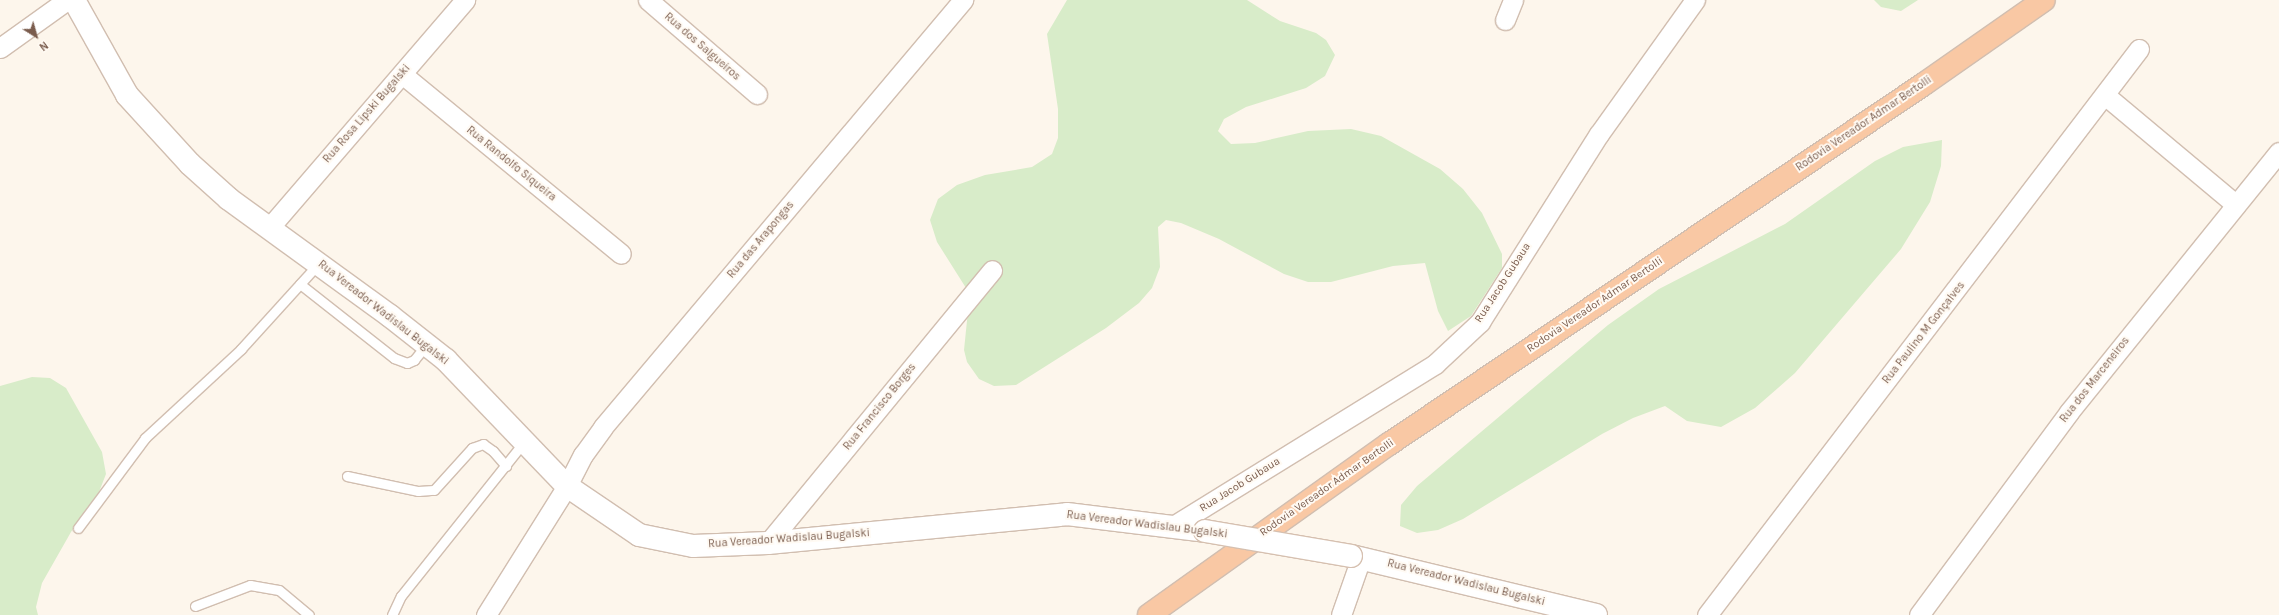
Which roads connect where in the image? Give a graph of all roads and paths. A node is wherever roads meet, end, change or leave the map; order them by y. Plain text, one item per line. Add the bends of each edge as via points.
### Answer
1 (67, 0) edge
2 (74, 0) edge
3 (465, 0) edge
4 (648, 0) edge
5 (964, 0) edge
6 (1513, 0) edge
7 (1695, 0) edge
8 (2044, 0) edge
9 (1505, 20) dead end
10 (0, 48) edge
11 (2139, 49) dead end
12 (402, 74) junction
13 (757, 94) dead end
14 (2106, 96) junction
15 (2279, 152) edge
16 (2235, 204) junction
17 (269, 228) junction
18 (621, 254) dead end
19 (319, 263) junction
20 (992, 270) dead end
21 (300, 284) junction
22 (426, 345) junction
23 (524, 442) junction
24 (506, 466) junction
25 (347, 476) dead end
26 (567, 486) junction
27 (1173, 526) junction
28 (78, 528) dead end
29 (768, 543) junction
30 (1356, 557) junction
31 (195, 606) dead end
32 (309, 615) edge
33 (392, 615) edge
34 (486, 615) edge
35 (1149, 615) edge
36 (1341, 615) edge
37 (1596, 615) edge
38 (1707, 615) edge
39 (1919, 615) edge

1 - 10 street
2 - 17 main road, Rua Vereador Wadislau Bugalski via 127,95 190,164 229,199
3 - 12 street, Rua Rosa Lipski Bugalski
4 - 13 street, Rua dos Salgueiros
5 - 26 street, Rua das Arapongas via 603,427 583,454
6 - 9 street
7 - 27 street, Rua Jacob Gubaua via 1599,134 1480,322 1435,364
8 - 35 highway, Rodovia Vereador Admar Bertolli via 1924,84 1389,444
11 - 14 street, Rua Paulino M Gonçalves
12 - 17 street, Rua Rosa Lipski Bugalski
12 - 18 street, Rua Randolfo Siqueira
14 - 16 street
14 - 38 street, Rua Paulino M Gonçalves
15 - 16 street, Rua dos Marceneiros
16 - 39 street, Rua dos Marceneiros via 2069,412
17 - 19 main road, Rua Vereador Wadislau Bugalski
19 - 21 lane
19 - 22 main road, Rua Vereador Wadislau Bugalski
20 - 29 street, Rua Francisco Borges
21 - 22 lane via 394,358 407,363 414,360
21 - 28 lane via 241,349 145,438
22 - 23 main road, Rua Vereador Wadislau Bugalski via 446,360
23 - 24 lane
23 - 26 main road, Rua Vereador Wadislau Bugalski
24 - 25 lane via 483,444 472,448 434,490 418,491
24 - 33 lane via 401,596
26 - 29 main road, Rua Vereador Wadislau Bugalski via 639,535 693,546
26 - 34 street, Rua das Arapongas
27 - 29 main road, Rua Vereador Wadislau Bugalski via 1067,514
27 - 30 main road, Rua Vereador Wadislau Bugalski, bridge
30 - 36 street
30 - 37 main road, Rua Vereador Wadislau Bugalski
31 - 32 lane via 250,585 279,590

